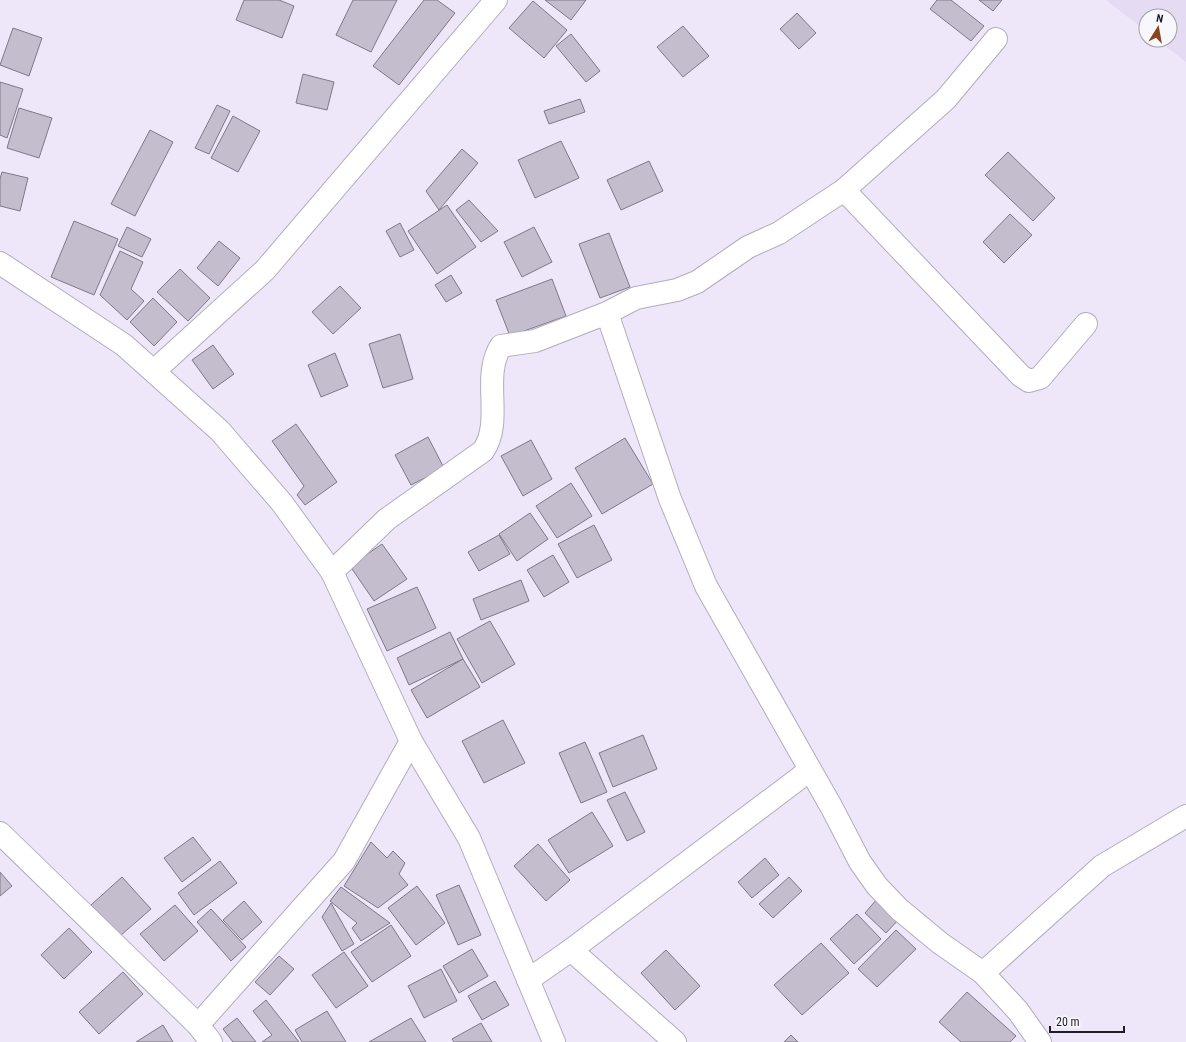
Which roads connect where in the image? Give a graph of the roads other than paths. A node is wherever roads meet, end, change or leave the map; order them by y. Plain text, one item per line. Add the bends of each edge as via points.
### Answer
1 (496, 0) edge
2 (996, 40) dead end
3 (844, 190) junction
4 (0, 263) edge
5 (607, 313) junction
6 (1086, 324) dead end
7 (154, 372) junction
8 (332, 572) junction
9 (411, 741) junction
10 (810, 770) junction
11 (1186, 816) edge
12 (0, 833) edge
13 (571, 950) junction
14 (983, 973) junction
15 (528, 980) junction
16 (204, 1034) edge
17 (554, 1042) edge
18 (676, 1042) edge
19 (1040, 1042) edge

1 - 7 street via 265,270
2 - 3 street via 946,99
3 - 5 street via 779,233 748,247 697,282 677,290 636,298
3 - 6 street via 1020,376 1029,380 1040,378
4 - 7 street via 124,345
5 - 8 street via 535,341 501,346 495,355 493,366 491,424 488,443 483,451 387,519
5 - 10 street via 670,499 706,586
7 - 8 street via 220,430 282,503
8 - 9 street
9 - 15 street via 469,838
9 - 16 street via 344,861
10 - 13 street
10 - 14 street via 860,862 877,886 899,909
11 - 14 street via 1102,866
12 - 16 street
13 - 15 street
13 - 18 street
14 - 19 street via 1018,1011
15 - 17 street

